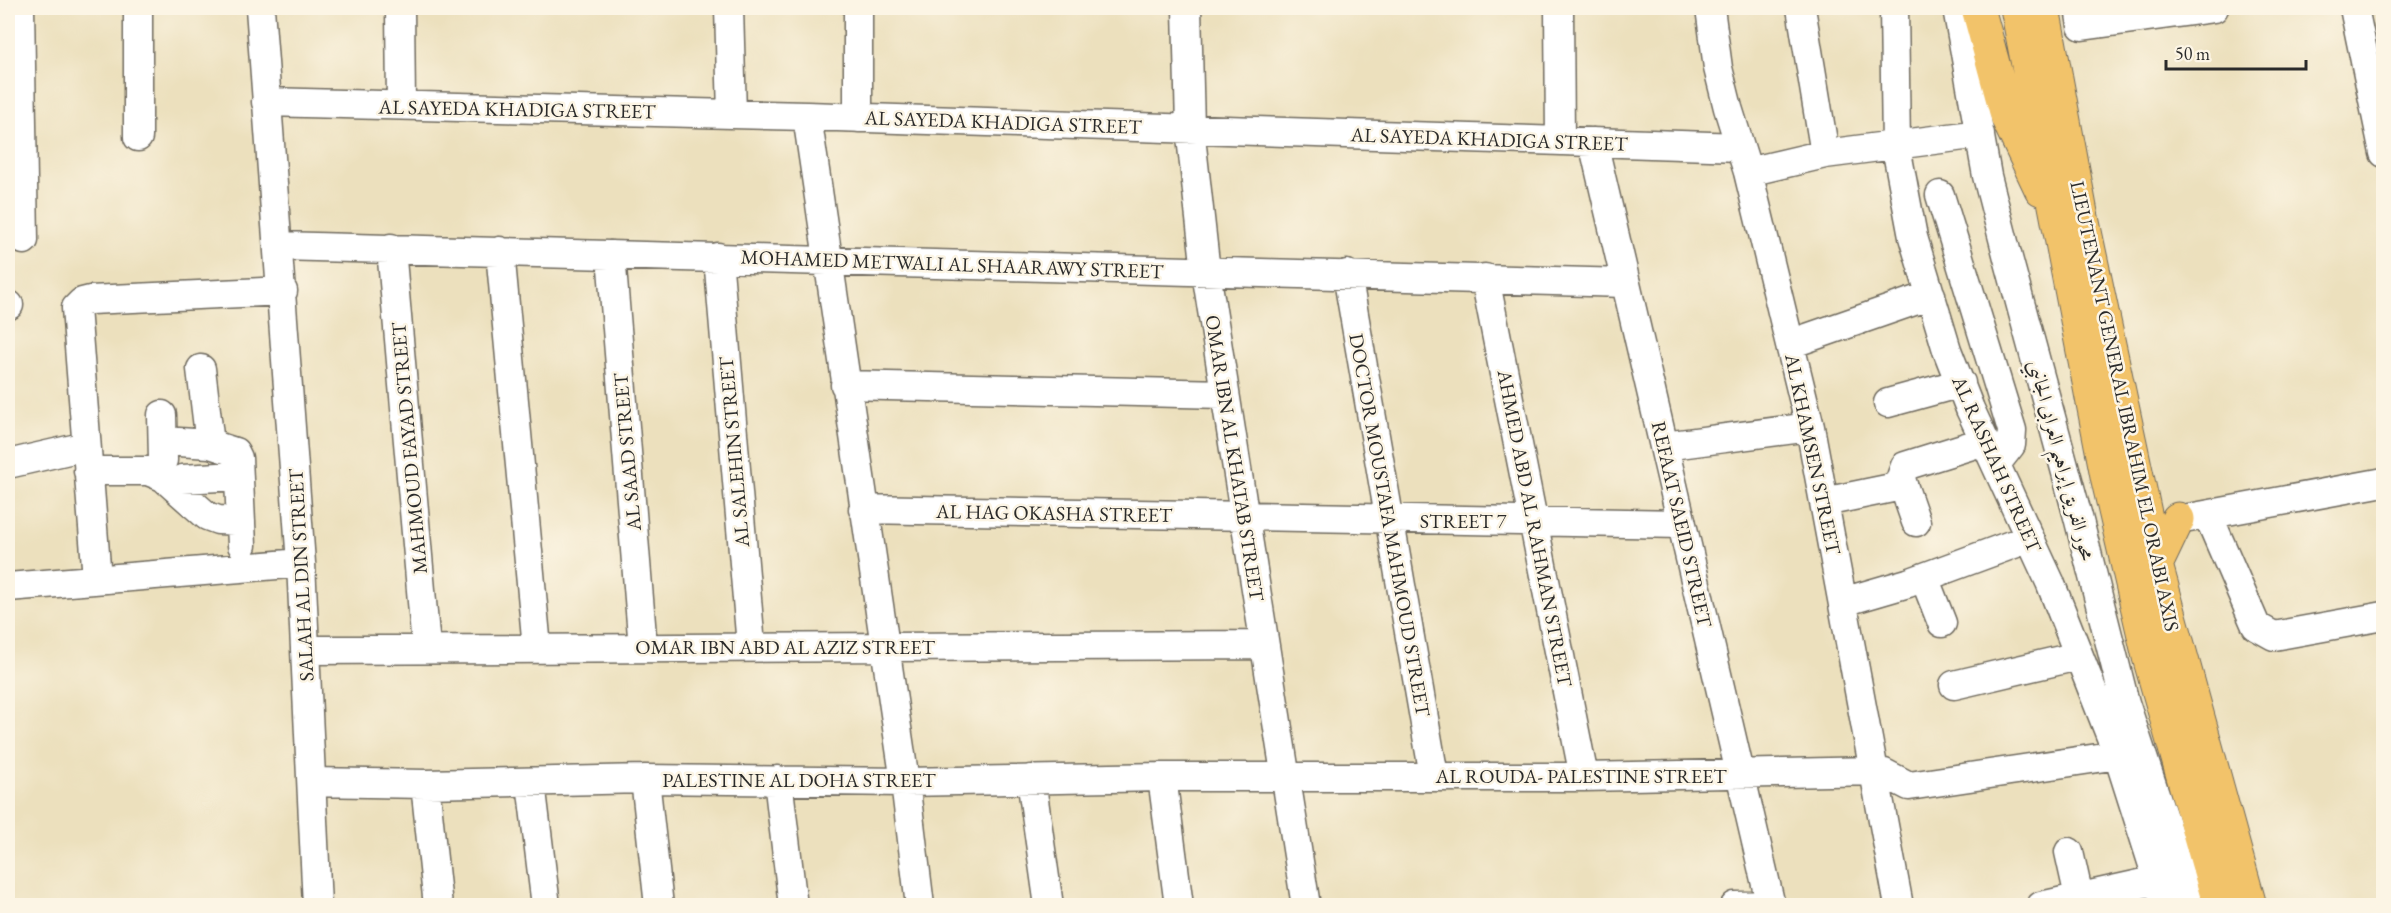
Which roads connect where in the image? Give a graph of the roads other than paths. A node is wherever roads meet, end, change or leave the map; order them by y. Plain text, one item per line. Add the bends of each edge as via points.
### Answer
1 (20, 8) edge
2 (138, 8) edge
3 (260, 8) edge
4 (400, 8) edge
5 (729, 8) edge
6 (858, 8) edge
7 (1187, 8) edge
8 (1559, 8) edge
9 (1710, 8) edge
10 (1801, 8) edge
11 (1894, 8) edge
12 (1957, 8) edge
13 (1978, 8) edge
14 (2018, 8) edge
15 (2043, 8) edge
16 (2214, 8) edge
17 (2354, 8) edge
18 (2080, 17) edge
19 (266, 102) junction
20 (402, 105) junction
21 (732, 114) junction
22 (807, 116) junction
23 (858, 118) junction
24 (1190, 128) junction
25 (1980, 134) junction
26 (138, 137) dead end
27 (1560, 141) junction
28 (1593, 142) junction
29 (1896, 147) junction
30 (2383, 147) edge
31 (1825, 154) junction
32 (1744, 159) junction
33 (15, 174) edge
34 (1940, 195) dead end
35 (2056, 212) junction
36 (18, 224) edge
37 (279, 246) junction
38 (391, 248) junction
39 (500, 251) junction
40 (611, 255) junction
41 (718, 257) junction
42 (828, 261) junction
43 (1206, 272) junction
44 (1347, 274) junction
45 (1485, 278) junction
46 (1626, 283) junction
47 (283, 291) junction
48 (1931, 295) junction
49 (1790, 344) junction
50 (201, 369) dead end
51 (1961, 384) junction
52 (845, 385) junction
53 (1224, 394) junction
54 (1888, 403) dead end
55 (1810, 427) junction
56 (210, 444) junction
57 (1664, 446) junction
58 (1990, 452) junction
59 (87, 459) junction
60 (8, 464) edge
61 (238, 476) junction
62 (1901, 479) junction
63 (168, 481) junction
64 (2384, 482) edge
65 (1824, 502) junction
66 (863, 509) junction
67 (1244, 517) junction
68 (2193, 517) junction
69 (1533, 520) junction
70 (1388, 521) junction
71 (1916, 522) dead end
72 (1682, 524) junction
73 (2030, 538) junction
74 (301, 563) junction
75 (2156, 566) junction
76 (1924, 577) junction
77 (97, 579) junction
78 (8, 587) edge
79 (1843, 602) junction
80 (2384, 616) edge
81 (1942, 623) dead end
82 (1264, 645) junction
83 (751, 646) junction
84 (426, 647) junction
85 (885, 647) junction
86 (537, 648) junction
87 (644, 648) junction
88 (306, 650) junction
89 (2078, 656) junction
90 (1954, 685) dead end
91 (2118, 755) junction
92 (1875, 771) junction
93 (1434, 776) junction
94 (1741, 776) junction
95 (1162, 777) junction
96 (1287, 777) junction
97 (1584, 777) junction
98 (645, 779) junction
99 (1031, 779) junction
100 (778, 780) junction
101 (312, 782) junction
102 (905, 782) junction
103 (531, 783) junction
104 (425, 784) junction
105 (2069, 852) dead end
106 (2162, 893) edge
107 (2079, 897) junction
108 (1770, 905) edge
109 (317, 906) edge
110 (438, 906) edge
111 (546, 906) edge
112 (659, 906) edge
113 (793, 906) edge
114 (920, 906) edge
115 (1048, 906) edge
116 (1179, 906) edge
117 (1306, 906) edge
118 (1735, 906) edge
119 (1899, 906) edge
120 (2041, 906) edge
121 (2192, 906) edge
122 (2220, 906) edge
123 (2250, 906) edge

1 - 33 street
2 - 26 street
3 - 19 street, SALAH AL DIN STREET
4 - 20 street
5 - 21 street
6 - 23 street
7 - 24 street, OMAR IBN AL KHATAB STREET
8 - 27 street
9 - 32 street, AL KHAMSEN STREET via 1718,68
10 - 31 street
11 - 29 street, AL RASHAH STREET
12 - 25 street, محور الفريق إبراهيم العرابى الجانبي
13 - 35 main road via 2008,118 2029,167
14 - 35 main road, LIEUTENANT GENERAL IBRAHIM EL ORABI AXIS
15 - 75 main road, LIEUTENANT GENERAL IBRAHIM EL ORABI AXIS via 2081,213
16 - 18 street
17 - 30 street
19 - 20 street, AL SAYEDA KHADIGA STREET
19 - 37 street, SALAH AL DIN STREET
20 - 21 street, AL SAYEDA KHADIGA STREET
21 - 22 street, AL SAYEDA KHADIGA STREET
22 - 23 street, AL SAYEDA KHADIGA STREET
22 - 42 street
23 - 24 street, AL SAYEDA KHADIGA STREET
24 - 27 street, AL SAYEDA KHADIGA STREET
24 - 43 street, OMAR IBN AL KHATAB STREET
25 - 29 street, AL SAYEDA KHADIGA STREET
25 - 121 street, محور الفريق إبراهيم العرابى الجانبي via 2000,227 2125,704
27 - 28 street, AL SAYEDA KHADIGA STREET
28 - 32 street, AL SAYEDA KHADIGA STREET
28 - 46 street, REFAAT SAEID STREET
29 - 31 street, AL SAYEDA KHADIGA STREET
29 - 48 street, AL RASHAH STREET via 1913,237
31 - 32 street, AL SAYEDA KHADIGA STREET
32 - 49 street, AL KHAMSEN STREET
33 - 36 street
34 - 58 street via 2012,430 2011,445
35 - 122 main road, LIEUTENANT GENERAL IBRAHIM EL ORABI AXIS via 2129,572
37 - 38 street, MOHAMED METWALI AL SHAARAWY STREET
37 - 47 street, SALAH AL DIN STREET
38 - 39 street, MOHAMED METWALI AL SHAARAWY STREET
38 - 84 street, MAHMOUD FAYAD STREET
39 - 40 street, MOHAMED METWALI AL SHAARAWY STREET
39 - 86 street
40 - 41 street, MOHAMED METWALI AL SHAARAWY STREET
40 - 87 street, AL SAAD STREET
41 - 42 street, MOHAMED METWALI AL SHAARAWY STREET
41 - 83 street, AL SALEHIN STREET
42 - 43 street, MOHAMED METWALI AL SHAARAWY STREET
42 - 52 street
43 - 44 street, MOHAMED METWALI AL SHAARAWY STREET
43 - 53 street, OMAR IBN AL KHATAB STREET
44 - 45 street, MOHAMED METWALI AL SHAARAWY STREET
44 - 70 street, DOCTOR MOUSTAFA MAHMOUD STREET
45 - 46 street, MOHAMED METWALI AL SHAARAWY STREET
45 - 69 street, AHMED ABD AL RAHMAN STREET
46 - 57 street, REFAAT SAEID STREET
47 - 59 street via 82,302 75,316
47 - 74 street, SALAH AL DIN STREET
48 - 49 street
48 - 51 street, AL RASHAH STREET
49 - 55 street, AL KHAMSEN STREET
50 - 56 street
51 - 54 street
51 - 58 street, AL RASHAH STREET
52 - 53 street
52 - 66 street
53 - 67 street, OMAR IBN AL KHATAB STREET
55 - 57 street
55 - 65 street, AL KHAMSEN STREET
56 - 61 street via 235,452
56 - 63 street via 162,428
57 - 72 street, REFAAT SAEID STREET
58 - 62 street via 1905,466
58 - 73 street, AL RASHAH STREET
59 - 60 street
59 - 63 street via 148,471
59 - 77 street
61 - 63 street
61 - 63 street via 241,533 207,516
62 - 65 street via 1892,488
62 - 71 street
64 - 68 street
65 - 79 street, AL KHAMSEN STREET
66 - 67 street, AL HAG OKASHA STREET
66 - 85 street
67 - 70 street, STREET 7
67 - 82 street, OMAR IBN AL KHATAB STREET
68 - 75 main road
68 - 80 street via 2256,626 2265,633 2274,636
69 - 70 street, STREET 7
69 - 72 street, STREET 7
69 - 97 street, AHMED ABD AL RAHMAN STREET
70 - 93 street, DOCTOR MOUSTAFA MAHMOUD STREET
72 - 94 street, REFAAT SAEID STREET
73 - 76 street
73 - 89 street, AL RASHAH STREET
74 - 77 street
74 - 88 street, SALAH AL DIN STREET
75 - 123 main road, LIEUTENANT GENERAL IBRAHIM EL ORABI AXIS
76 - 79 street
76 - 81 street
77 - 78 street
79 - 92 street, AL KHAMSEN STREET
82 - 85 street, OMAR IBN ABD AL AZIZ STREET
82 - 96 street, OMAR IBN AL KHATAB STREET
83 - 85 street, OMAR IBN ABD AL AZIZ STREET
83 - 87 street, OMAR IBN ABD AL AZIZ STREET
84 - 86 street, OMAR IBN ABD AL AZIZ STREET
84 - 88 street, OMAR IBN ABD AL AZIZ STREET
85 - 102 street
86 - 87 street, OMAR IBN ABD AL AZIZ STREET
88 - 101 street, SALAH AL DIN STREET
89 - 90 street
89 - 91 street, AL RASHAH STREET
91 - 92 street via 1920,786 1900,784
91 - 106 street, AL RASHAH STREET
92 - 94 street, AL ROUDA- PALESTINE STREET
92 - 119 street, AL KHAMSEN STREET
93 - 96 street, AL ROUDA- PALESTINE STREET
93 - 97 street, AL ROUDA- PALESTINE STREET
94 - 97 street, AL ROUDA- PALESTINE STREET
94 - 108 street, REFAAT SAEID STREET
95 - 96 street, PALESTINE AL DOHA STREET
95 - 99 street, PALESTINE AL DOHA STREET
95 - 116 street
96 - 117 street, OMAR IBN AL KHATAB STREET
98 - 100 street, PALESTINE AL DOHA STREET
98 - 103 street, PALESTINE AL DOHA STREET
98 - 112 street
99 - 102 street, PALESTINE AL DOHA STREET
99 - 115 street
100 - 102 street, PALESTINE AL DOHA STREET
100 - 113 street
101 - 104 street, PALESTINE AL DOHA STREET
101 - 109 street, SALAH AL DIN STREET
102 - 114 street
103 - 104 street, PALESTINE AL DOHA STREET
103 - 111 street
104 - 110 street
105 - 107 street
106 - 107 street
107 - 120 street
108 - 118 street

